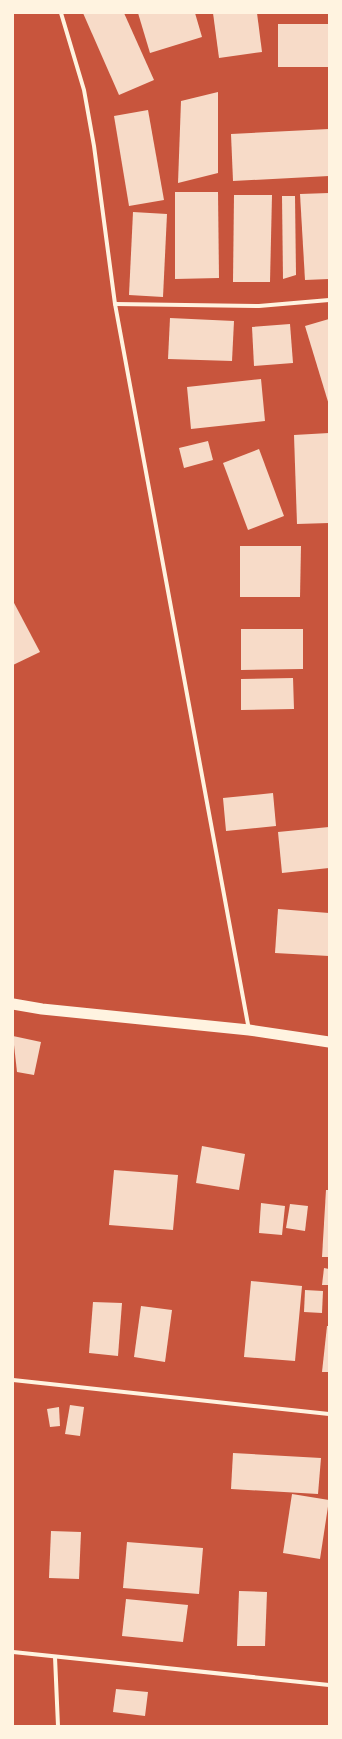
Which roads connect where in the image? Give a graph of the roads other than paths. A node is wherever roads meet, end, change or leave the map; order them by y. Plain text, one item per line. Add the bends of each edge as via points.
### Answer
1 (61, 13) edge
2 (329, 300) edge
3 (115, 304) junction
4 (13, 1004) edge
5 (249, 1030) junction
6 (329, 1042) edge
7 (13, 1380) edge
8 (329, 1414) edge
9 (13, 1652) edge
10 (55, 1657) junction
11 (329, 1685) edge
12 (58, 1726) edge

1 - 3 street via 84,90
2 - 3 street via 259,306
3 - 5 street
4 - 5 highway
5 - 6 highway
7 - 8 street
9 - 10 street
10 - 11 street
10 - 12 street

